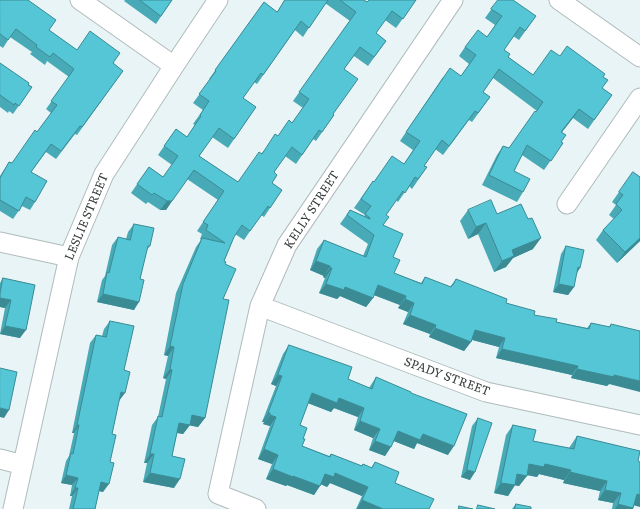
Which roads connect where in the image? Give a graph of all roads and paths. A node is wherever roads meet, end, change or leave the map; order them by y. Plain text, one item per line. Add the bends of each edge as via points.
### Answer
1 (80, 0) edge
2 (218, 0) edge
3 (453, 0) edge
4 (559, 0) edge
5 (640, 57) edge
6 (174, 66) junction
7 (640, 98) edge
8 (567, 204) dead end
9 (0, 242) edge
10 (69, 257) junction
11 (260, 306) junction
12 (640, 424) edge
13 (0, 459) edge
14 (23, 465) junction
15 (13, 509) edge
16 (256, 509) edge

1 - 6 street
2 - 6 street, LESLIE STREET
3 - 11 street, KELLY STREET via 287,245
4 - 5 street
6 - 10 street, LESLIE STREET via 104,174
7 - 8 street
9 - 10 street
10 - 14 street, LESLIE STREET
11 - 12 street, SPADY STREET via 486,392
11 - 16 street, KELLY STREET via 218,494
13 - 14 street
14 - 15 street, LESLIE STREET

